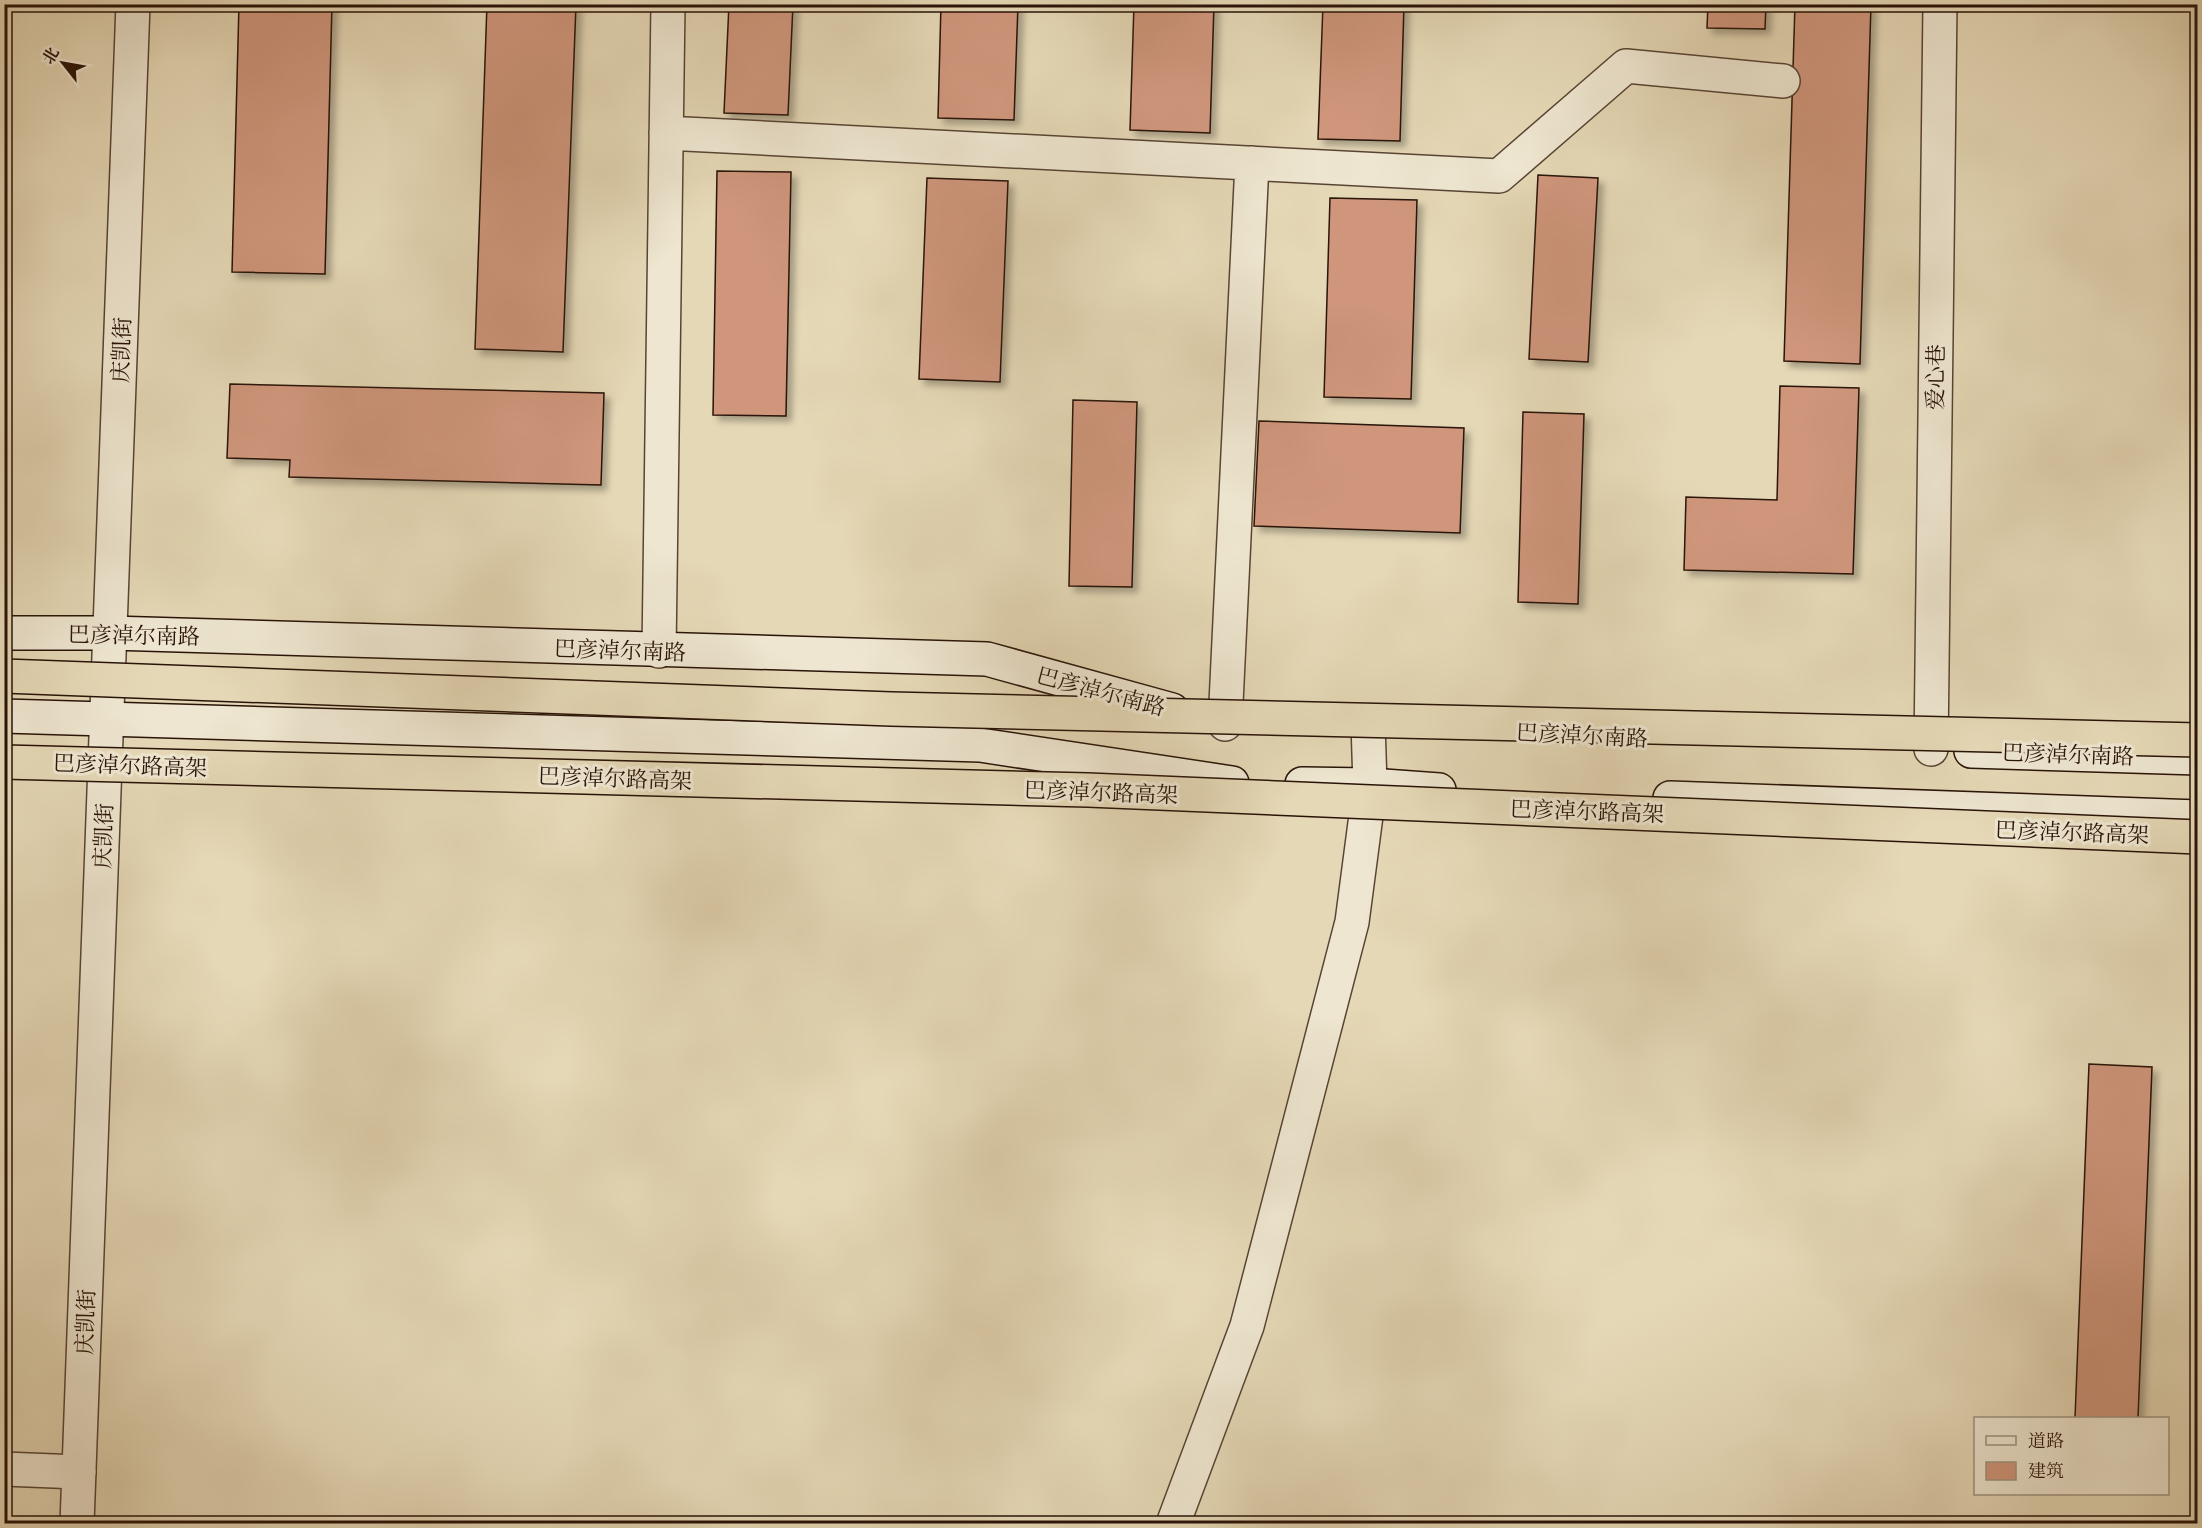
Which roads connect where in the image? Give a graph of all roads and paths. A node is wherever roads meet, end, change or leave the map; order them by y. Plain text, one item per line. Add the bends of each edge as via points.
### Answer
1 (133, 4) edge
2 (668, 4) edge
3 (1940, 4) edge
4 (1783, 81) dead end
5 (666, 133) junction
6 (1252, 164) junction
7 (4, 633) edge
8 (111, 633) junction
9 (659, 651) junction
10 (4, 676) edge
11 (4, 716) edge
12 (108, 718) junction
13 (1368, 723) junction
14 (1225, 724) junction
15 (2198, 740) edge
16 (1931, 749) junction
17 (2198, 758) edge
18 (4, 762) edge
19 (1370, 785) junction
20 (2198, 817) edge
21 (2198, 837) edge
22 (4, 1469) edge
23 (79, 1472) junction
24 (77, 1524) edge
25 (1173, 1524) edge

1 - 8 street, 庆凯街
2 - 5 street
3 - 16 street, 爱心巷
4 - 6 street via 1626,66 1499,176
5 - 6 street
5 - 9 street
6 - 14 street
7 - 8 street, 巴彦淖尔南路
8 - 9 street, 巴彦淖尔南路
8 - 12 street, 庆凯街
9 - 14 street, 巴彦淖尔南路 via 987,659
10 - 15 highway, bridge via 891,709
11 - 12 street
12 - 19 street via 980,745 1223,783
12 - 23 street, 庆凯街
13 - 14 street, 巴彦淖尔南路
13 - 16 street, 巴彦淖尔南路 via 1665,740
13 - 19 street
16 - 17 street, 巴彦淖尔南路
18 - 21 highway, 巴彦淖尔路高架, bridge via 1088,790
19 - 20 street via 1462,792
19 - 25 street via 1352,922 1247,1326
22 - 23 street
23 - 24 street, 庆凯街

